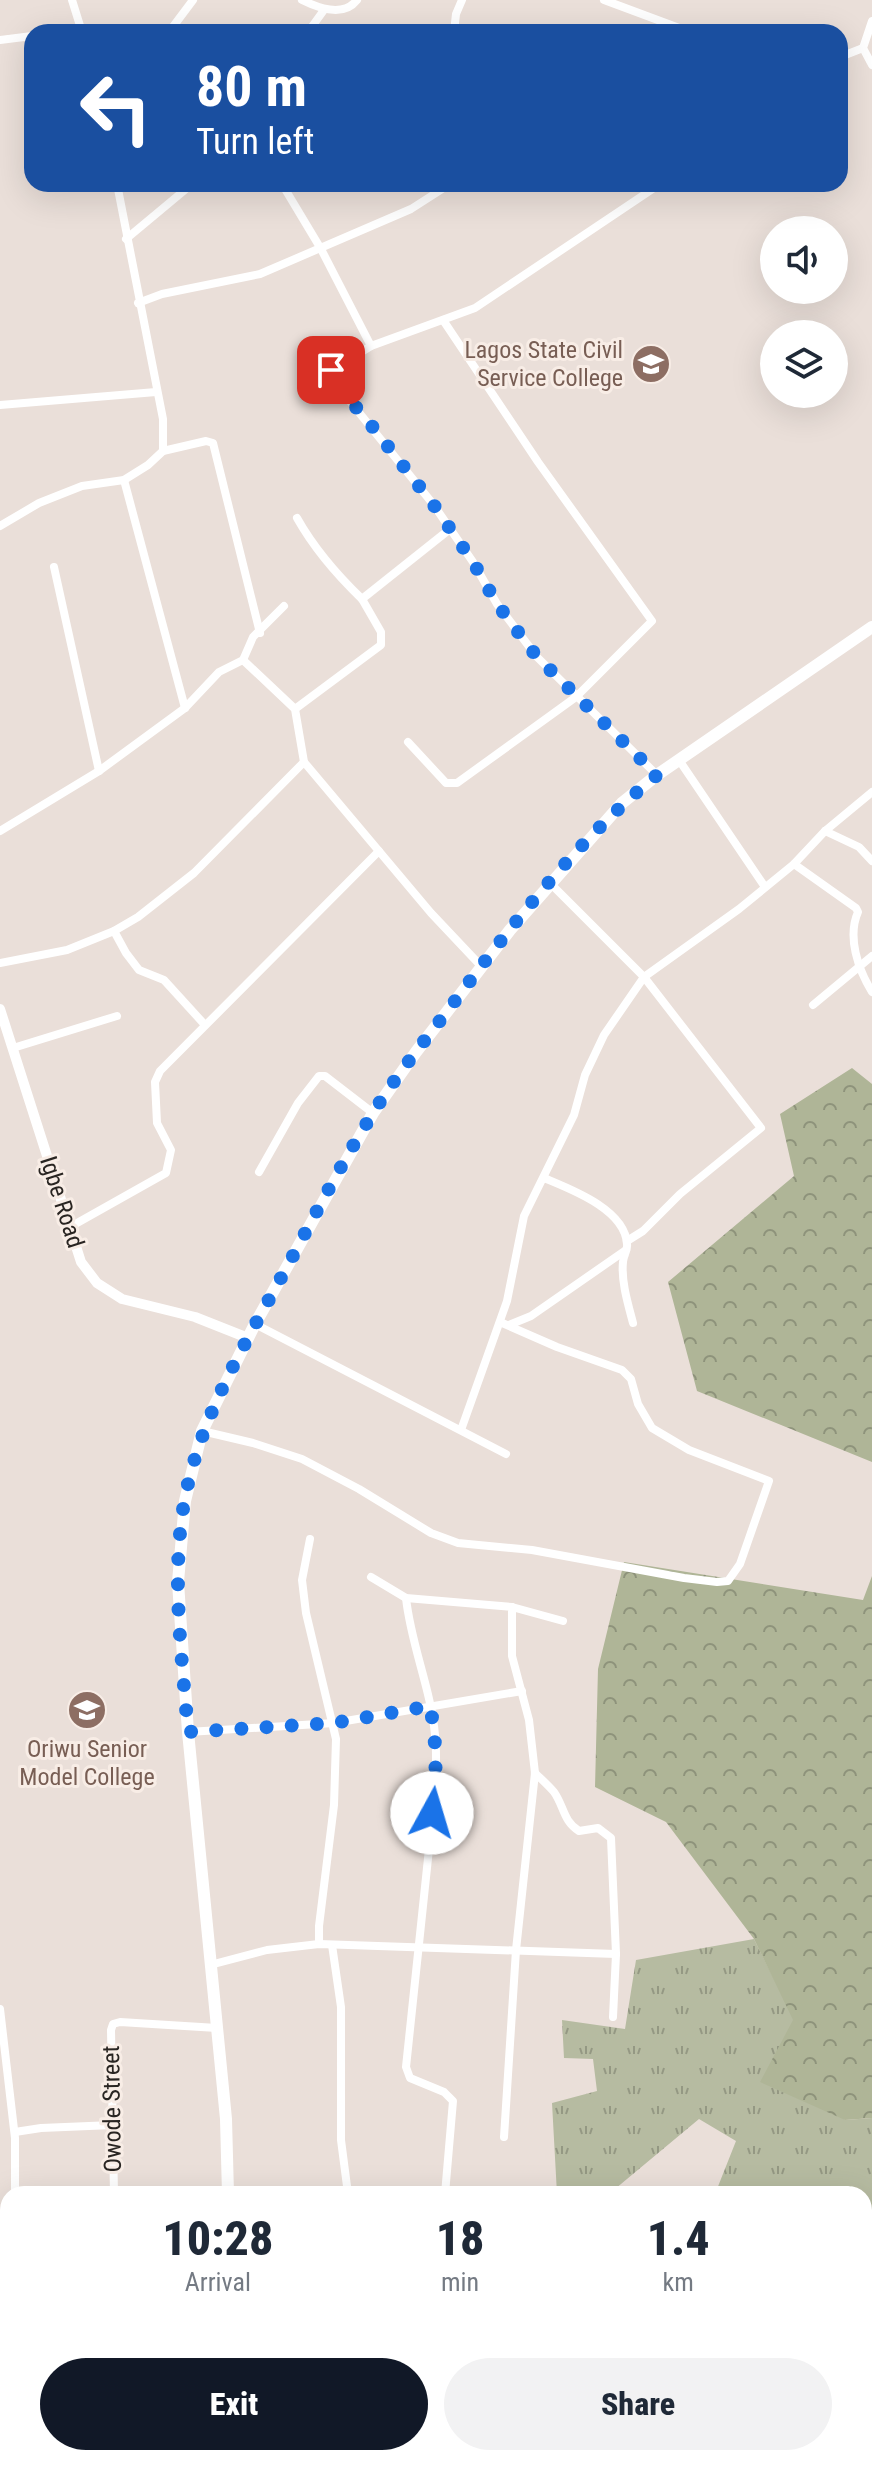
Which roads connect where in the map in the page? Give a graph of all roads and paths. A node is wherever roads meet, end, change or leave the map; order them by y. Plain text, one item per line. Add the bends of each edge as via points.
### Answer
1 (72, 0) edge
2 (193, 0) edge
3 (302, 0) edge
4 (357, 0) edge
5 (462, 0) edge
6 (604, 0) edge
7 (324, 10) junction
8 (872, 21) edge
9 (80, 24) edge
10 (175, 24) edge
11 (314, 24) edge
12 (455, 24) edge
13 (662, 24) edge
14 (24, 37) edge
15 (0, 40) edge
16 (863, 48) junction
17 (848, 54) edge
18 (872, 65) edge
19 (118, 192) edge
20 (182, 192) edge
21 (287, 192) edge
22 (438, 192) edge
23 (648, 192) edge
24 (126, 239) junction
25 (321, 249) junction
26 (138, 303) junction
27 (443, 320) junction
28 (371, 346) junction
29 (156, 392) junction
30 (0, 405) edge
31 (163, 451) junction
32 (124, 480) junction
33 (297, 518) dead end
34 (0, 526) edge
35 (450, 529) junction
36 (54, 567) dead end
37 (362, 599) junction
38 (284, 606) dead end
39 (872, 627) edge
40 (260, 633) junction
41 (243, 660) junction
42 (576, 697) junction
43 (185, 708) junction
44 (295, 709) junction
45 (408, 742) dead end
46 (679, 760) junction
47 (304, 762) junction
48 (99, 771) junction
49 (657, 775) junction
50 (872, 792) edge
51 (0, 831) edge
52 (825, 831) junction
53 (379, 851) junction
54 (872, 861) edge
55 (794, 864) junction
56 (550, 883) junction
57 (765, 887) junction
58 (114, 931) junction
59 (872, 956) edge
60 (0, 963) edge
61 (481, 966) junction
62 (859, 968) junction
63 (644, 977) junction
64 (872, 992) edge
65 (813, 1005) dead end
66 (0, 1009) edge
67 (117, 1016) dead end
68 (205, 1025) junction
69 (13, 1048) junction
70 (373, 1113) junction
71 (259, 1172) dead end
72 (544, 1178) junction
73 (70, 1227) junction
74 (627, 1245) junction
75 (633, 1323) dead end
76 (255, 1324) junction
77 (505, 1324) junction
78 (248, 1338) junction
79 (461, 1430) junction
80 (202, 1431) junction
81 (506, 1454) dead end
82 (310, 1539) dead end
83 (371, 1577) dead end
84 (406, 1598) junction
85 (512, 1607) junction
86 (563, 1621) dead end
87 (522, 1691) junction
88 (430, 1706) junction
89 (334, 1723) junction
90 (188, 1732) junction
91 (535, 1773) junction
92 (319, 1944) junction
93 (332, 1945) junction
94 (417, 1949) junction
95 (516, 1950) junction
96 (616, 1954) junction
97 (209, 1966) junction
98 (0, 2009) edge
99 (613, 2017) dead end
100 (217, 2028) junction
101 (113, 2125) junction
102 (15, 2132) junction
103 (504, 2137) dead end
104 (15, 2186) edge
105 (114, 2186) edge
106 (228, 2186) edge
107 (347, 2186) edge
108 (446, 2186) edge

1 - 9 street
2 - 10 street
3 - 7 street
4 - 7 street via 347,8
5 - 12 street
6 - 13 street
7 - 11 street
8 - 16 street
14 - 15 street
16 - 17 street
16 - 18 street
19 - 24 street
20 - 24 street
21 - 25 street
22 - 25 street
23 - 27 street via 486,301
24 - 26 street
25 - 26 street via 260,274
25 - 28 street
26 - 29 street
27 - 28 street
27 - 42 street via 652,621
28 - 35 street via 327,373
29 - 30 street
29 - 31 street
31 - 32 street
31 - 40 street via 213,443
32 - 34 street via 82,486
32 - 43 street
33 - 37 street via 311,544
35 - 37 street
35 - 42 street via 497,604
36 - 48 street
37 - 44 street via 381,632 381,645
38 - 40 street
39 - 46 main road
40 - 41 street via 248,644
41 - 43 street via 219,672
41 - 44 street
42 - 45 street via 451,785
42 - 49 street
43 - 48 street
44 - 47 street
46 - 49 main road
46 - 57 street
47 - 53 street
47 - 58 street via 194,873
48 - 51 street
49 - 56 main road via 622,803
50 - 52 street
52 - 54 street via 859,847
52 - 55 street
53 - 61 street
53 - 68 street
55 - 57 street
55 - 62 street via 856,908 852,926
56 - 61 main road
56 - 63 street
57 - 63 street
58 - 60 street via 67,950
58 - 68 street via 139,970 164,980
59 - 62 street
61 - 70 main road
62 - 64 street
62 - 65 street
63 - 72 street via 594,1054 574,1115
63 - 74 street via 761,1128
66 - 69 street, Igbe Road
67 - 69 street
68 - 73 street via 155,1082 157,1123 171,1150 166,1173
69 - 73 street, Igbe Road
70 - 71 street via 319,1076
70 - 76 main road
72 - 74 street via 598,1203
72 - 77 street via 524,1216
73 - 78 street, Igbe Road via 81,1262 109,1293
74 - 75 street via 623,1261
74 - 77 street via 531,1316
76 - 78 main road
76 - 79 street
77 - 79 street
77 - 80 street via 622,1370 652,1428 689,1450 769,1481 740,1564 728,1581 458,1543 302,1459
78 - 80 main road
79 - 81 street
80 - 90 main road via 179,1546
82 - 89 street via 303,1591
83 - 84 street
84 - 85 street
84 - 88 street
85 - 86 street
85 - 87 street via 512,1656
87 - 88 street
87 - 91 street
88 - 89 street
88 - 94 street via 436,1774
89 - 90 street
89 - 92 street via 334,1805
90 - 97 main road
91 - 95 street
91 - 96 street via 552,1790 571,1826 579,1831 598,1828 611,1838
92 - 93 street
92 - 97 street via 267,1950
93 - 94 street
93 - 107 street via 341,2007 341,2140
94 - 95 street
94 - 108 street via 406,2067 410,2078 453,2101
95 - 96 street
95 - 103 street
96 - 99 street
97 - 100 main road
98 - 102 street
100 - 101 street, Owode Street via 113,2024
100 - 106 main road
101 - 102 street
101 - 105 street, Owode Street
102 - 104 street

